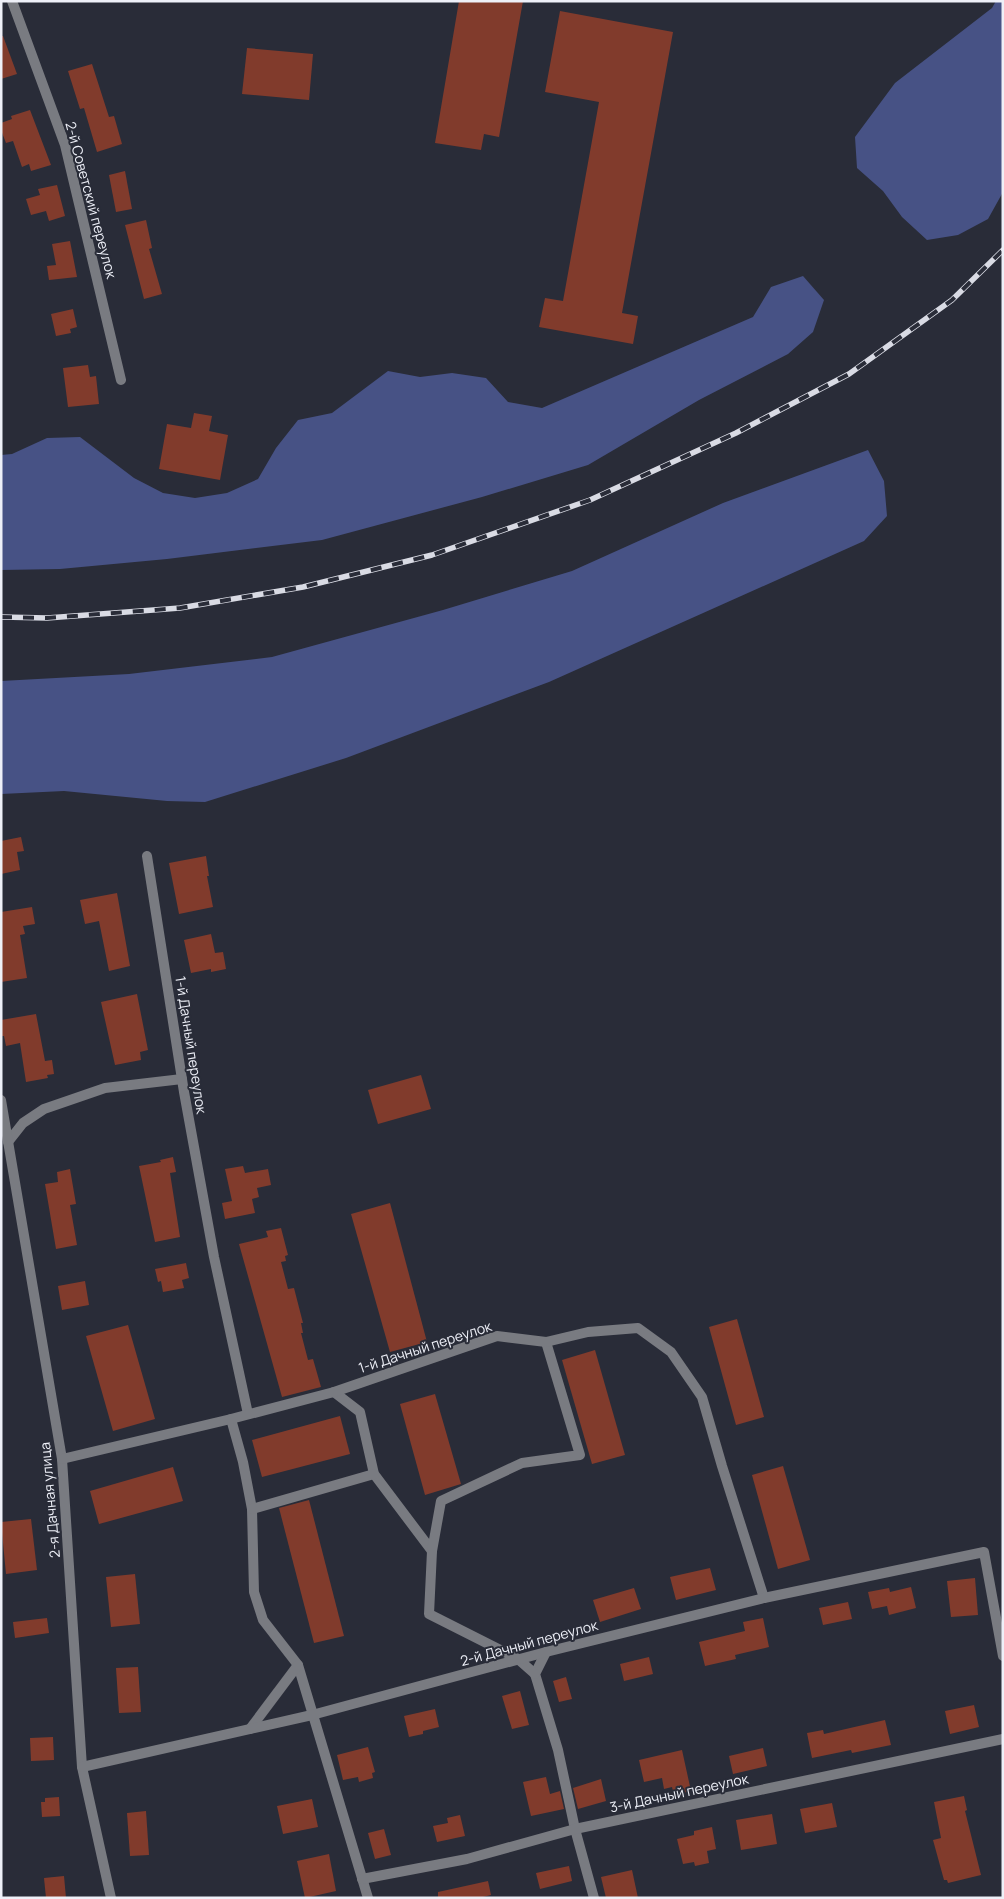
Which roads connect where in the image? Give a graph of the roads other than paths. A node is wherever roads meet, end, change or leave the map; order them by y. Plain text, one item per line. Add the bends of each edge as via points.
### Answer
1 (12, 1) edge
2 (122, 380) dead end
3 (147, 856) dead end
4 (182, 1079) junction
5 (1, 1100) edge
6 (8, 1142) junction
7 (546, 1342) junction
8 (334, 1392) junction
9 (248, 1414) junction
10 (231, 1419) junction
11 (62, 1460) junction
12 (374, 1474) junction
13 (252, 1509) junction
14 (432, 1550) junction
15 (764, 1598) junction
16 (546, 1652) junction
17 (1003, 1656) edge
18 (518, 1659) junction
19 (298, 1665) junction
20 (534, 1674) junction
21 (312, 1715) junction
22 (250, 1729) junction
23 (1003, 1739) edge
24 (82, 1767) junction
25 (575, 1829) junction
26 (362, 1879) junction
27 (111, 1898) edge
28 (368, 1898) edge
29 (594, 1898) edge

1 - 2 street, 2-й Советский переулок via 65,145
3 - 4 street, 1-й Дачный переулок
4 - 6 street via 105,1088 44,1109 23,1122
4 - 9 street, 1-й Дачный переулок via 214,1257
5 - 6 street, 2-я Дачная улица
6 - 11 street, 2-я Дачная улица
7 - 8 street, 1-й Дачный переулок via 497,1336
7 - 14 street via 580,1455 522,1463 442,1501
7 - 15 street, 1-й Дачный переулок via 588,1332 638,1328 671,1352 702,1397
8 - 9 street, 1-й Дачный переулок
8 - 12 street via 360,1412
9 - 10 street, 1-й Дачный переулок
10 - 11 street, 1-й Дачный переулок
10 - 13 street
11 - 24 street, 2-я Дачная улица
12 - 13 street
12 - 14 street
13 - 19 street via 254,1592 263,1620
14 - 18 street via 429,1614
15 - 16 street, 2-й Дачный переулок
15 - 17 street, 2-й Дачный переулок via 984,1552
16 - 18 street, 2-й Дачный переулок
16 - 20 street
18 - 20 street
18 - 21 street, 2-й Дачный переулок
19 - 21 street
19 - 22 street
20 - 25 street via 558,1750
21 - 22 street, 2-й Дачный переулок
21 - 26 street
22 - 24 street, 2-й Дачный переулок
23 - 25 street, 3-й Дачный переулок
24 - 27 street, 2-я Дачная улица
25 - 26 street, 3-й Дачный переулок via 467,1859
25 - 29 street
26 - 28 street

